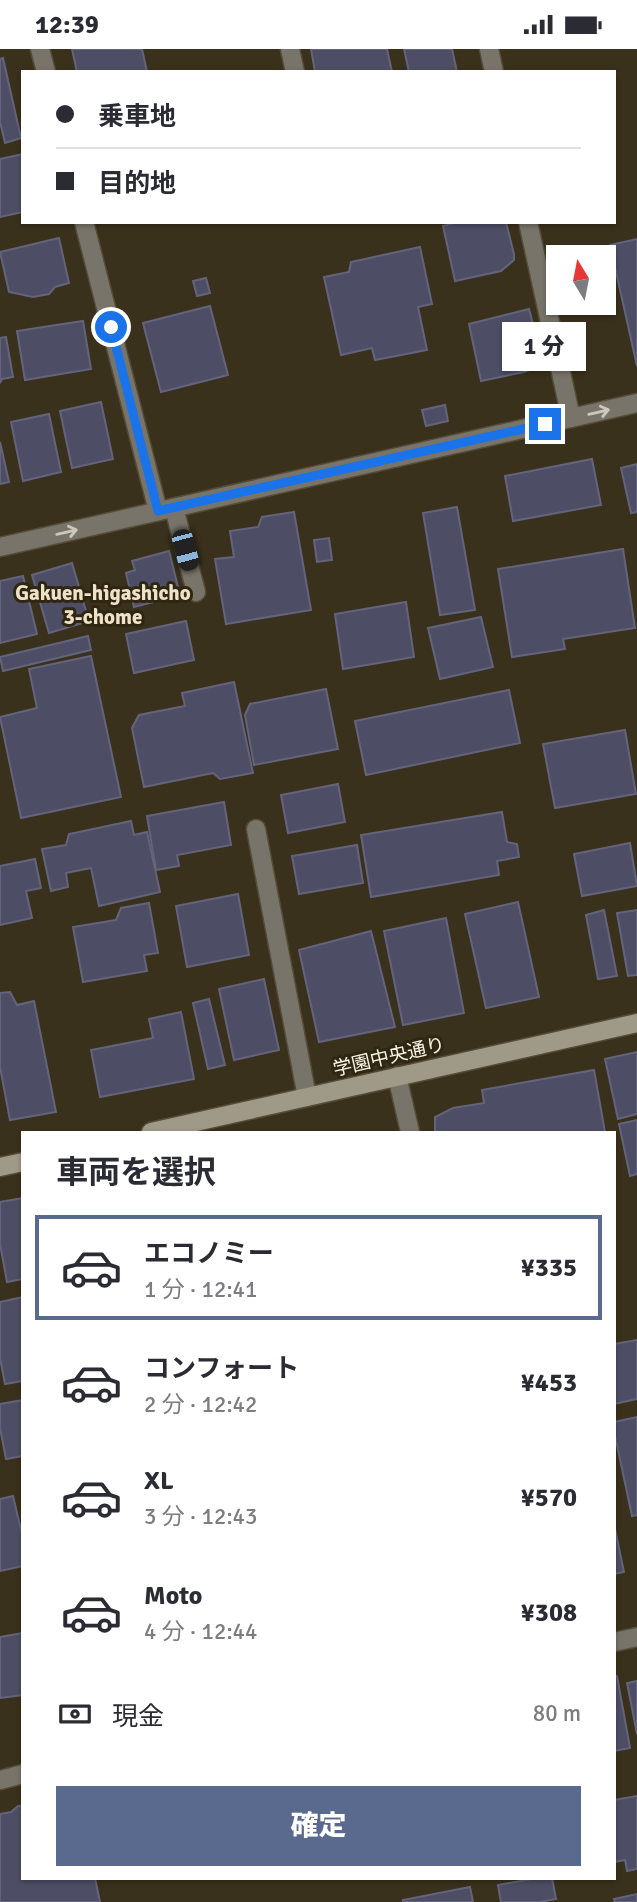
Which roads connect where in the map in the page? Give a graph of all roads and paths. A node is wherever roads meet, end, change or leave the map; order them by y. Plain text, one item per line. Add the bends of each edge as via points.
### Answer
1 (40, 49) edge
2 (290, 49) edge
3 (489, 49) edge
4 (45, 70) edge
5 (295, 70) edge
6 (494, 70) edge
7 (85, 224) edge
8 (528, 224) edge
9 (637, 403) edge
10 (571, 418) junction
11 (166, 509) junction
12 (0, 547) edge
13 (196, 593) dead end
14 (256, 829) dead end
15 (637, 1023) edge
16 (397, 1076) junction
17 (307, 1097) junction
18 (155, 1131) edge
19 (410, 1131) edge
20 (21, 1162) edge
21 (0, 1167) edge
22 (637, 1637) edge
23 (616, 1642) edge
24 (21, 1775) edge
25 (0, 1780) edge

1 - 4 street
2 - 5 street
3 - 6 street
7 - 11 street
8 - 10 street
10 -> 9 street
10 - 11 street
12 -> 11 street
11 - 13 street
14 - 17 street
15 - 16 street, 学園中央通り
16 - 17 street, 学園中央通り
16 - 19 street
17 - 18 street, 学園中央通り
20 - 21 street
22 - 23 street
24 - 25 street

